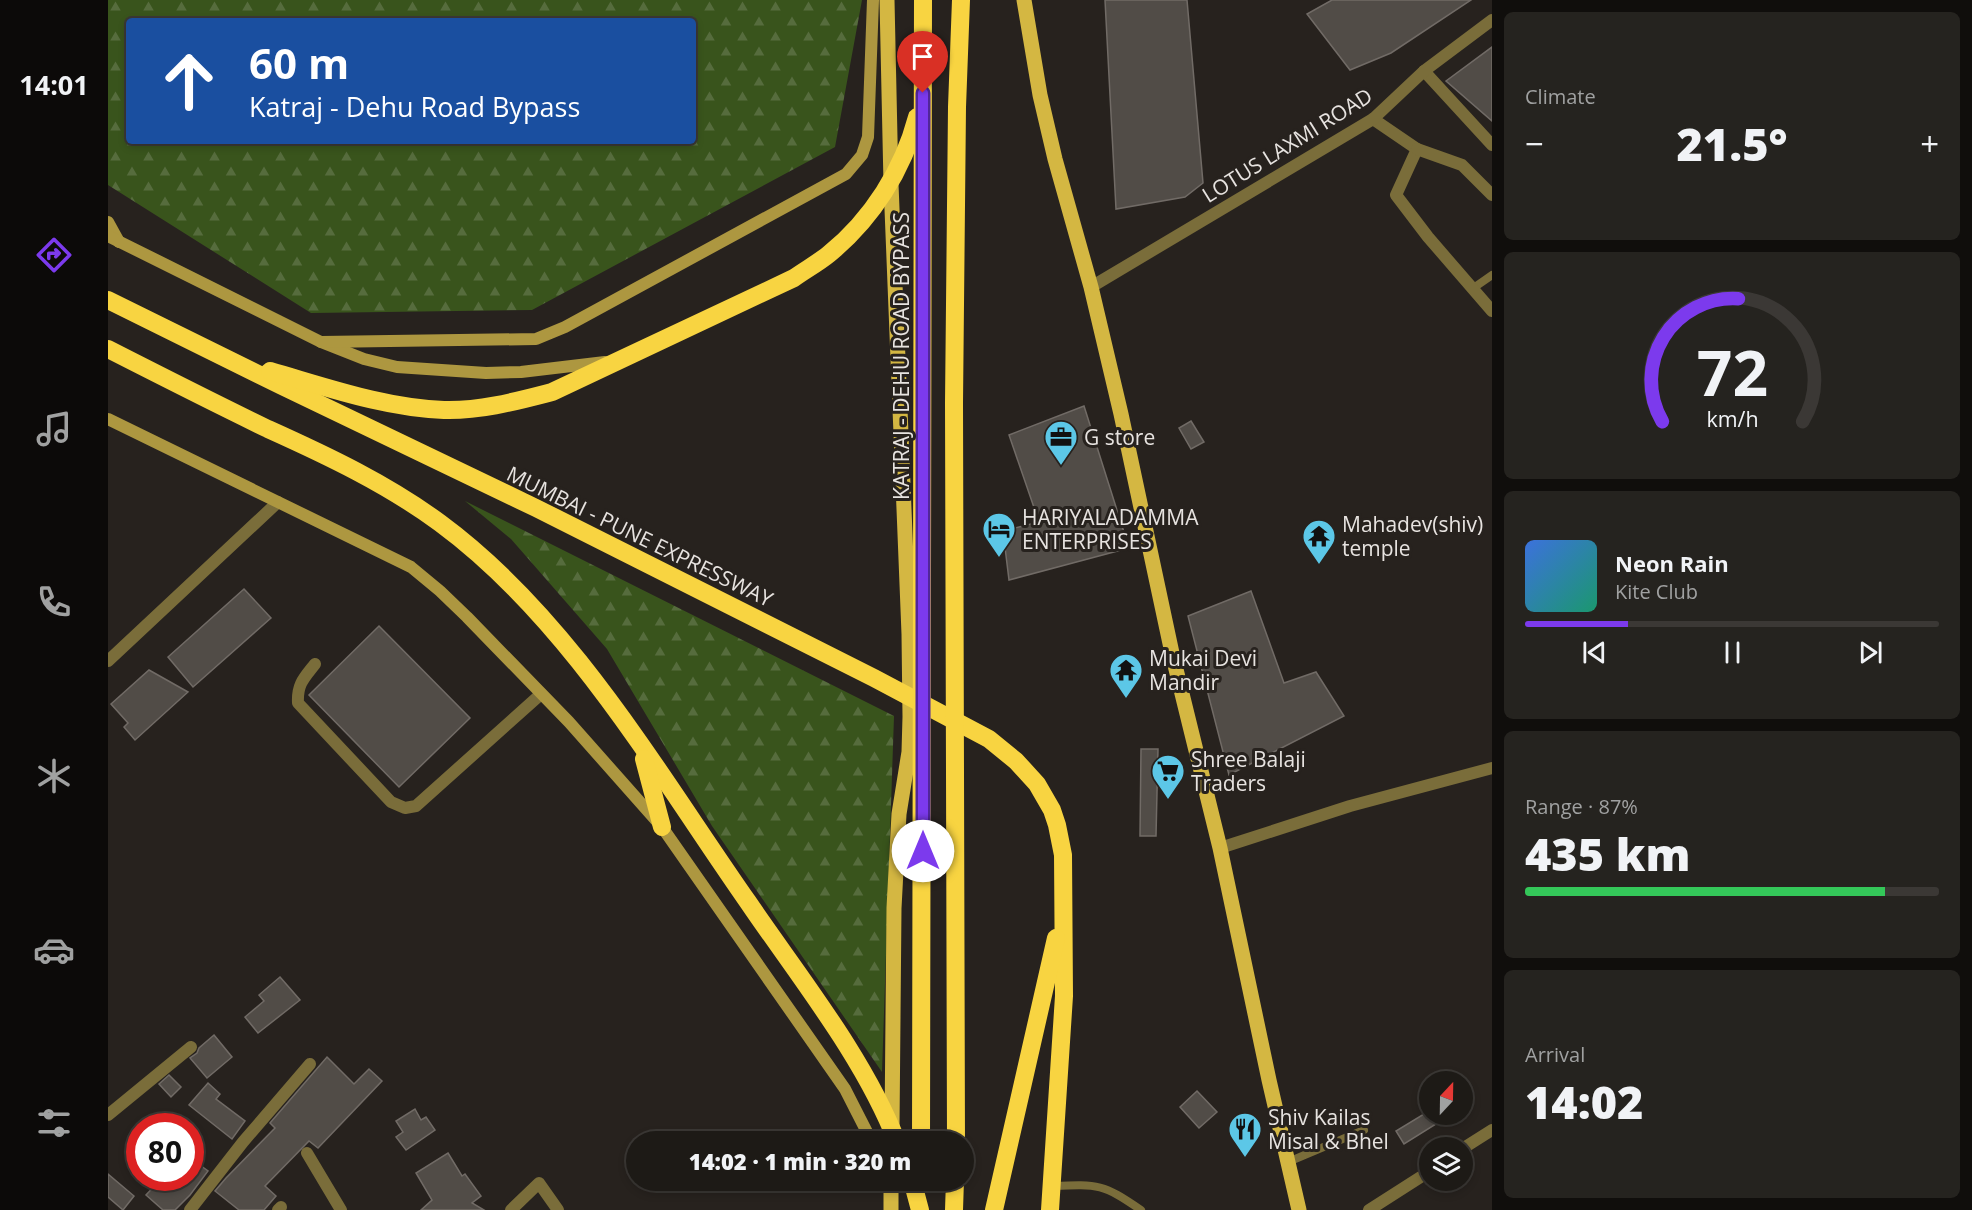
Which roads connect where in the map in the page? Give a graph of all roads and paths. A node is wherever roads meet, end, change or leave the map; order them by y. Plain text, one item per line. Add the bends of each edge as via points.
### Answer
1 (873, 0) edge
2 (887, 0) edge
3 (923, 0) edge
4 (961, 0) edge
5 (1024, 0) edge
6 (1492, 20) edge
7 (1424, 70) junction
8 (923, 93) junction
9 (1373, 119) junction
10 (1492, 145) edge
11 (1416, 149) junction
12 (891, 184) junction
13 (1492, 195) edge
14 (108, 222) edge
15 (114, 239) edge
16 (1492, 275) edge
17 (1091, 287) junction
18 (1472, 289) junction
19 (108, 300) edge
20 (1492, 311) edge
21 (321, 342) junction
22 (108, 349) edge
23 (228, 358) junction
24 (619, 360) junction
25 (108, 419) edge
26 (278, 502) junction
27 (108, 661) edge
28 (315, 664) dead end
29 (542, 694) junction
30 (917, 713) junction
31 (640, 746) junction
32 (1492, 768) edge
33 (662, 827) junction
34 (1220, 849) junction
35 (1063, 891) junction
36 (191, 1047) dead end
37 (310, 1064) dead end
38 (108, 1115) edge
39 (1364, 1130) dead end
40 (1492, 1130) edge
41 (866, 1131) edge
42 (891, 1131) edge
43 (892, 1131) edge
44 (921, 1131) edge
45 (956, 1131) edge
46 (1473, 1142) edge
47 (307, 1154) dead end
48 (1288, 1162) junction
49 (1419, 1178) edge
50 (1051, 1186) junction
51 (887, 1191) edge
52 (891, 1191) edge
53 (915, 1191) edge
54 (921, 1191) edge
55 (955, 1191) edge
56 (891, 1207) edge
57 (190, 1210) edge
58 (341, 1210) edge
59 (511, 1210) edge
60 (558, 1210) edge
61 (920, 1210) edge
62 (954, 1210) edge
63 (994, 1210) edge
64 (1050, 1210) edge
65 (1141, 1210) edge
66 (1299, 1210) edge
67 (1369, 1210) edge

1 - 21 street via 868,137 862,155 846,174 565,327 536,339
2 - 12 main road
3 - 8 highway, KATRAJ - DEHU ROAD BYPASS
4 - 45 highway via 957,107
5 - 17 main road via 1040,95
6 - 7 street, LOTUS LAXMI ROAD
7 - 9 street, LOTUS LAXMI ROAD
7 - 10 street
8 - 12 highway via 909,145
8 - 30 highway, KATRAJ - DEHU ROAD BYPASS
9 - 11 street
9 - 17 street, LOTUS LAXMI ROAD
11 - 13 street via 1462,165
11 - 18 street via 1396,195
12 - 24 highway via 828,255 794,278
12 - 30 main road via 909,634
14 - 15 street
15 - 21 street
16 - 18 lane
17 - 34 main road
18 - 20 street
19 - 23 highway, MUMBAI - PUNE EXPRESSWAY
21 - 24 street via 364,359 429,370 521,372
22 - 31 highway via 365,475 439,523 482,556 581,662
23 - 24 highway via 354,395 443,410 495,405 552,392
23 - 35 highway, MUMBAI - PUNE EXPRESSWAY via 536,508 989,739 1028,773 1052,810 1061,840
25 - 26 street
26 - 27 street
26 - 29 street via 411,567
28 - 29 street via 301,681 298,703 391,802 405,808 416,806
29 - 33 street
30 - 42 main road via 899,814
30 - 44 highway, KATRAJ - DEHU ROAD BYPASS
31 - 33 highway
31 - 43 highway via 865,1077
32 - 34 street via 1350,806
33 - 41 street via 845,1089
34 - 48 main road
35 - 50 highway via 1064,996
35 - 63 highway via 1052,957
36 - 38 street
37 - 57 street
39 - 48 lane
40 - 46 street
47 - 58 street
48 - 66 main road
49 - 67 street
50 - 64 highway
50 - 65 lane via 1102,1186
51 - 56 street
52 - 56 main road
53 - 61 highway
54 - 61 highway
55 - 62 highway
59 - 60 street via 539,1183

